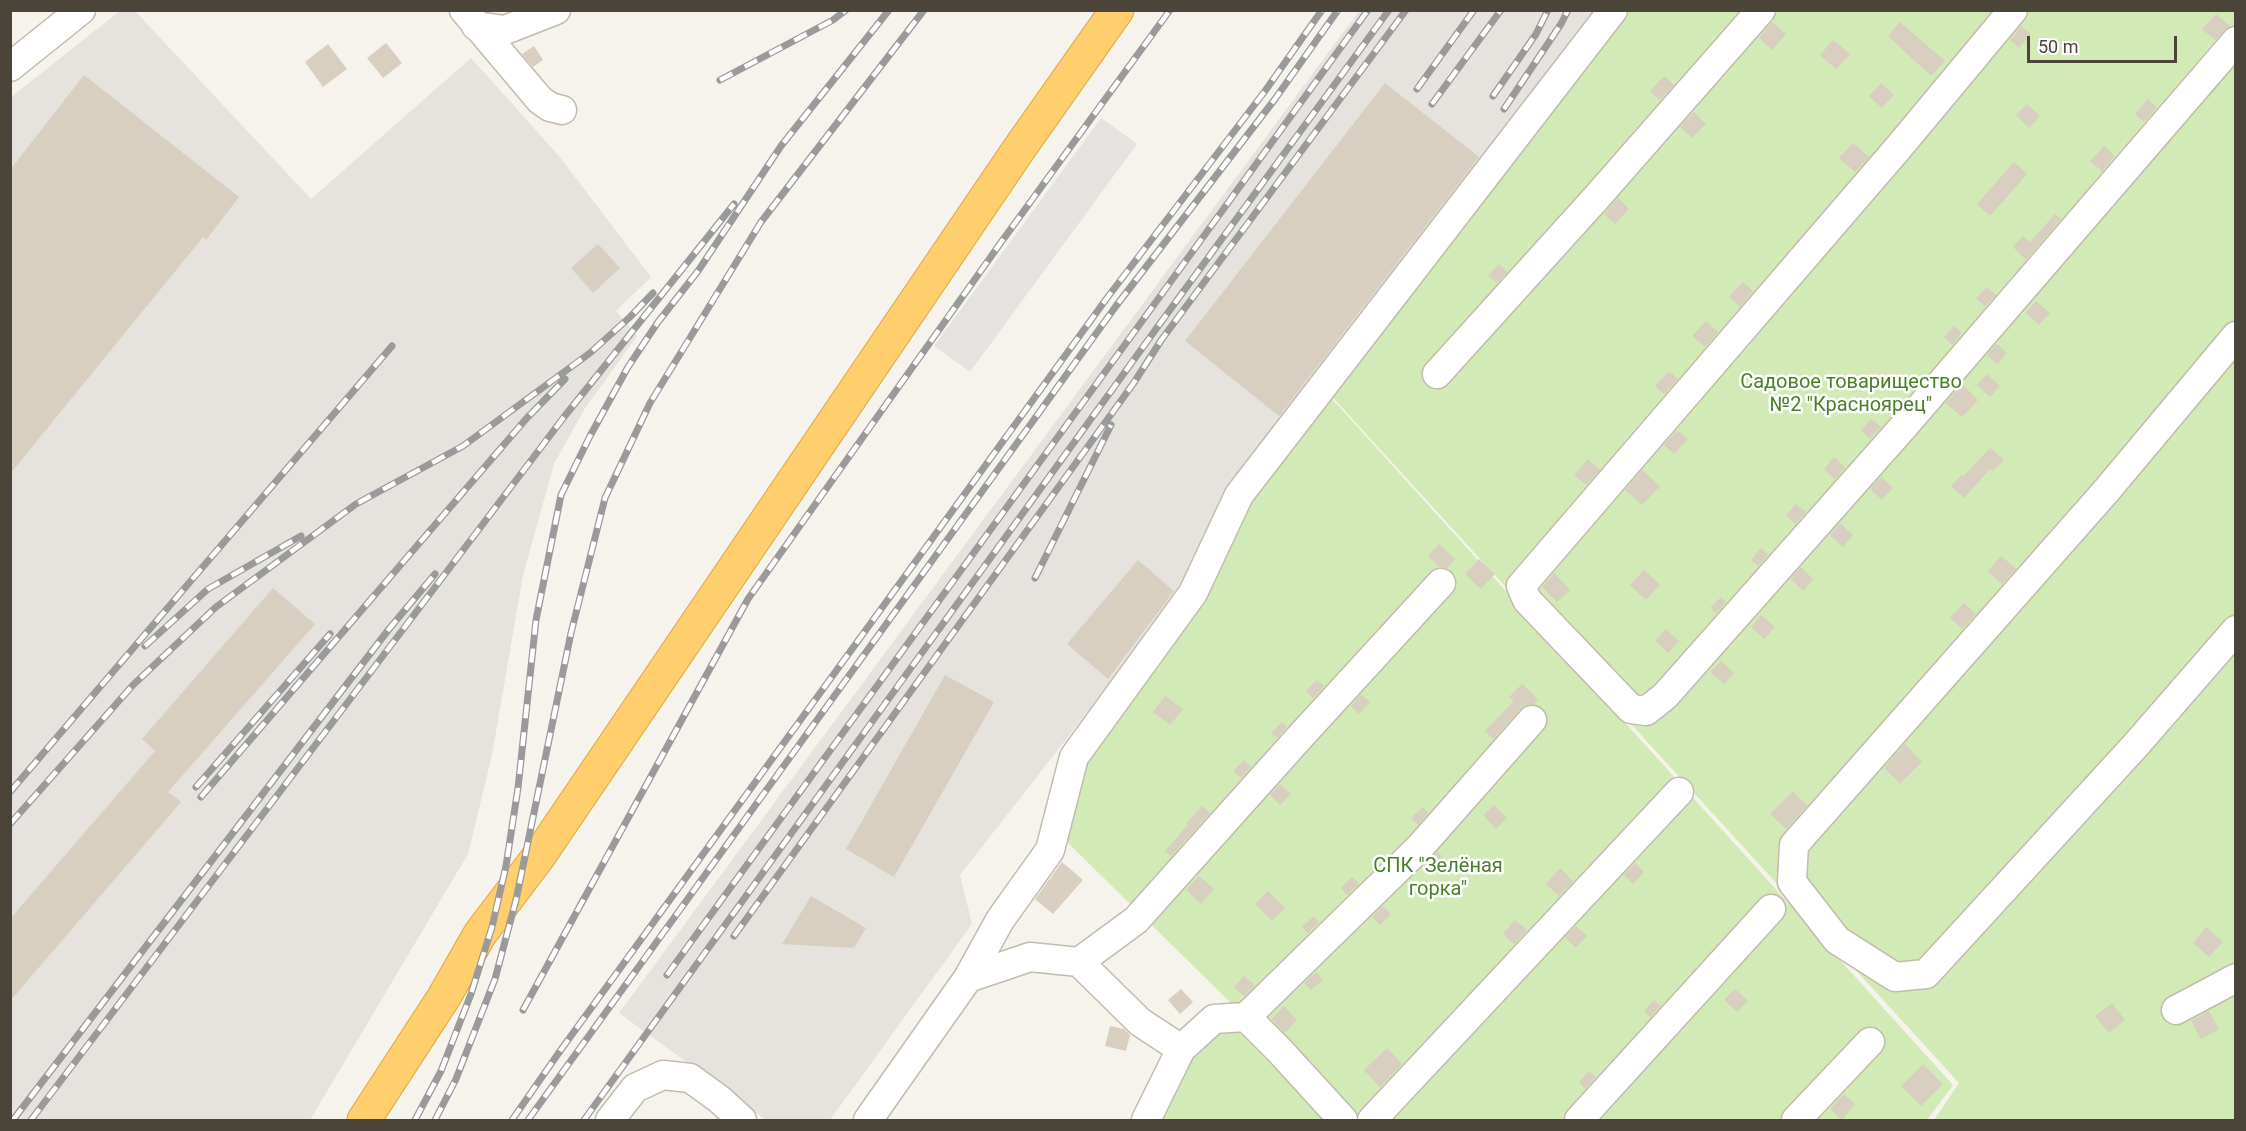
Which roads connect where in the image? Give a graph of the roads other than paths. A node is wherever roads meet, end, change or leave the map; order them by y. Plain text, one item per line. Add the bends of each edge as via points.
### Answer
1 (81, 10) edge
2 (556, 10) edge
3 (1117, 10) edge
4 (1613, 10) edge
5 (1761, 10) edge
6 (2013, 10) edge
7 (470, 18) edge
8 (2235, 41) edge
9 (10, 67) edge
10 (562, 110) dead end
11 (2235, 336) edge
12 (1437, 374) dead end
13 (1441, 583) dead end
14 (2235, 630) edge
15 (1532, 720) dead end
16 (1679, 792) dead end
17 (1771, 909) dead end
18 (1079, 962) junction
19 (968, 978) junction
20 (2235, 978) edge
21 (2176, 1010) dead end
22 (1245, 1017) junction
23 (1870, 1042) dead end
24 (1181, 1049) junction
25 (364, 1120) edge
26 (610, 1120) edge
27 (742, 1120) edge
28 (868, 1120) edge
29 (1146, 1120) edge
30 (1342, 1120) edge
31 (1372, 1120) edge
32 (1579, 1120) edge
33 (1796, 1120) edge

1 - 9 street
2 - 7 street via 505,30
3 - 25 highway via 539,856 480,934 444,998
4 - 19 street via 1239,495 1193,593 1074,757 1050,850 1000,920
5 - 12 street
6 - 8 street via 1521,586 1527,600 1631,709 1646,711 1665,696 1905,425
7 - 10 street via 540,100
11 - 14 street via 2107,490 1794,845 1792,882 1838,940 1895,977 1926,974 2136,746
13 - 18 street via 1136,920
15 - 22 street via 1420,847
16 - 31 street
17 - 32 street
18 - 19 street via 1030,957
18 - 24 street via 1140,1023
19 - 28 street
20 - 21 street
22 - 24 street via 1214,1019
22 - 30 street
23 - 33 street
24 - 29 street
26 - 27 street via 635,1088 663,1075 690,1078

